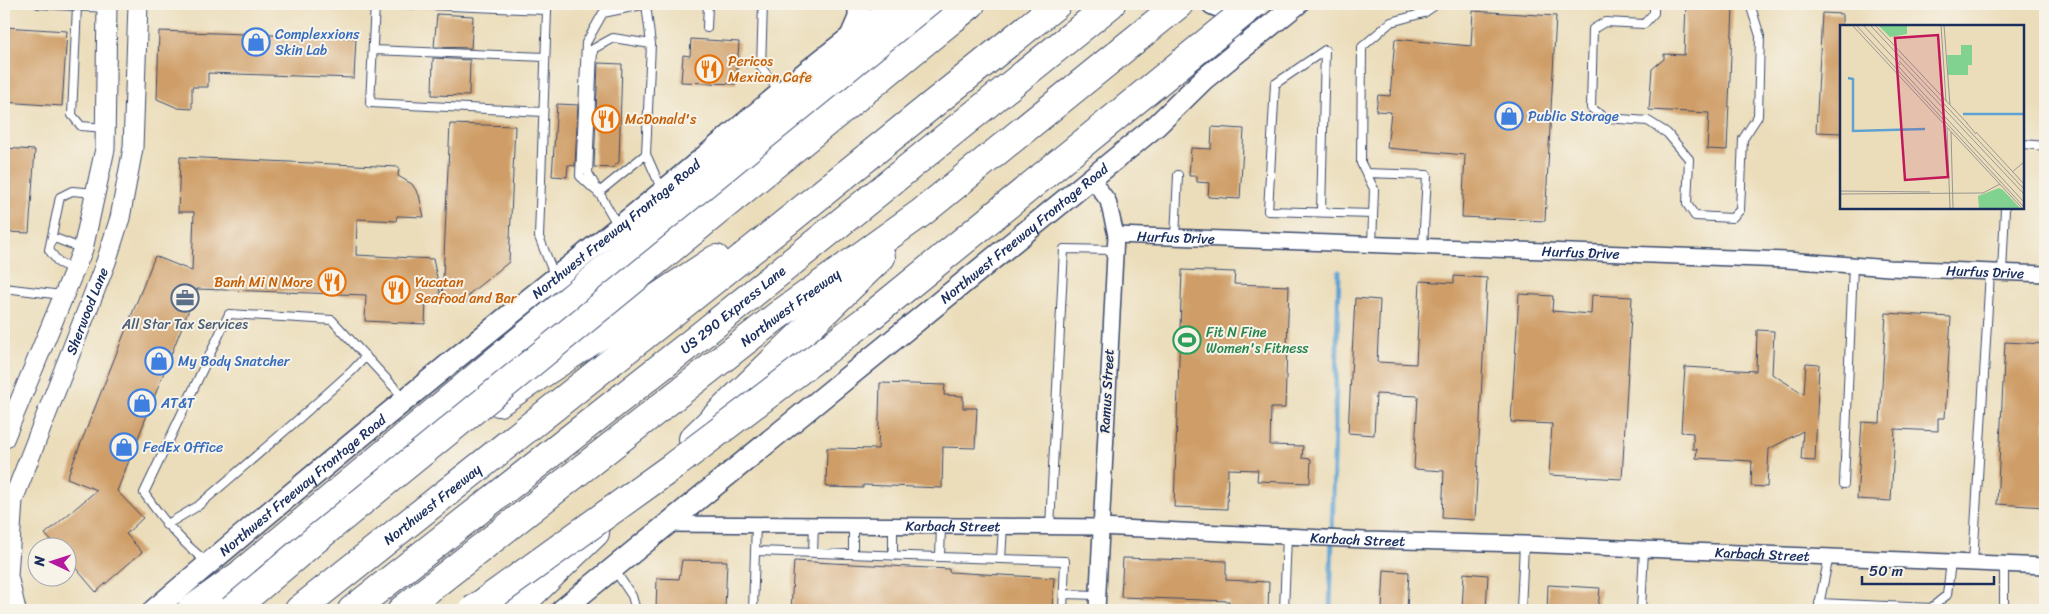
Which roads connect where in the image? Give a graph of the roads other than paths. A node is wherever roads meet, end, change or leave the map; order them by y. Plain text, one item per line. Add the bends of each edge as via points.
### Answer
1 (38, 4) edge
2 (138, 4) edge
3 (374, 4) edge
4 (403, 4) edge
5 (646, 4) edge
6 (708, 4) edge
7 (763, 4) edge
8 (859, 4) edge
9 (895, 4) edge
10 (930, 4) edge
11 (971, 4) edge
12 (1057, 4) edge
13 (1111, 4) edge
14 (1179, 4) edge
15 (1213, 4) edge
16 (1254, 4) edge
17 (1298, 4) edge
18 (1437, 4) edge
19 (1654, 4) edge
20 (1750, 4) edge
21 (77, 6) junction
22 (107, 6) edge
23 (707, 28) dead end
24 (852, 34) junction
25 (650, 44) junction
26 (373, 50) junction
27 (545, 57) junction
28 (1204, 79) junction
29 (781, 94) junction
30 (543, 112) junction
31 (105, 128) junction
32 (2024, 144) edge
33 (2045, 146) edge
34 (646, 154) junction
35 (1366, 173) junction
36 (1178, 175) dead end
37 (1092, 179) junction
38 (663, 191) junction
39 (96, 193) junction
40 (598, 193) junction
41 (2005, 209) edge
42 (1321, 212) junction
43 (921, 213) junction
44 (1373, 214) junction
45 (618, 228) junction
46 (52, 237) junction
47 (1175, 238) junction
48 (762, 242) junction
49 (1115, 242) junction
50 (1372, 245) junction
51 (1423, 247) junction
52 (83, 249) junction
53 (1853, 265) junction
54 (75, 270) junction
55 (1996, 272) junction
56 (2045, 274) edge
57 (555, 277) junction
58 (4, 288) edge
59 (64, 296) junction
60 (366, 356) junction
61 (405, 399) junction
62 (4, 439) edge
63 (1844, 484) dead end
64 (668, 524) junction
65 (756, 524) junction
66 (814, 524) junction
67 (166, 525) junction
68 (853, 525) junction
69 (893, 525) junction
70 (941, 526) junction
71 (1003, 526) junction
72 (1050, 527) junction
73 (1100, 527) junction
74 (1287, 536) junction
75 (1524, 544) junction
76 (1644, 549) junction
77 (755, 551) junction
78 (813, 553) junction
79 (852, 554) junction
80 (893, 556) junction
81 (1829, 556) junction
82 (940, 557) junction
83 (1002, 559) junction
84 (1951, 562) junction
85 (1973, 563) junction
86 (208, 564) junction
87 (2004, 564) junction
88 (2045, 566) edge
89 (613, 568) junction
90 (244, 571) junction
91 (1064, 594) junction
92 (1097, 595) junction
93 (1818, 607) edge
94 (16, 610) edge
95 (154, 610) edge
96 (191, 610) edge
97 (232, 610) edge
98 (299, 610) edge
99 (352, 610) edge
100 (402, 610) edge
101 (473, 610) edge
102 (515, 610) edge
103 (562, 610) edge
104 (636, 610) edge
105 (753, 610) edge
106 (1063, 610) edge
107 (1097, 610) edge
108 (1284, 610) edge
109 (1521, 610) edge
110 (1640, 610) edge
111 (2004, 610) edge

1 - 21 lane
2 - 94 street, Sherwood Lane via 133,148 120,218 14,500 8,576
3 - 26 lane
4 - 27 lane via 547,10
5 - 25 lane
5 - 40 lane via 603,13 586,43 580,176
6 - 23 lane
7 - 29 lane via 760,67
8 - 24 main road via 859,18
9 - 24 main road, Northwest Freeway Frontage Road
10 - 90 highway via 816,93
11 - 97 highway, bridge
12 - 48 highway, Northwest Freeway
13 - 99 highway, US 290 Express Lane via 704,333
14 - 43 highway, Northwest Freeway
15 - 28 main road via 1223,8 1232,20 1230,34
16 - 101 highway, bridge via 870,317 672,467
17 - 28 main road, Northwest Freeway Frontage Road
18 - 35 lane via 1424,12 1390,22 1362,47 1361,163
19 - 20 lane via 1654,12 1644,24 1606,22 1593,30 1591,108 1606,118 1648,120 1667,133 1689,159 1687,204 1695,216 1732,218 1740,210 1743,139 1758,116 1760,36
21 - 22 lane
21 - 31 lane via 72,115 81,126
22 - 31 street, Sherwood Lane
24 - 29 main road, Northwest Freeway Frontage Road
25 - 34 lane
25 - 40 lane via 613,38 593,49 588,173
26 - 27 lane
26 - 30 lane via 370,103
27 - 30 lane
28 - 37 main road, Northwest Freeway Frontage Road via 1157,125
29 - 38 main road, Northwest Freeway Frontage Road
30 - 57 lane via 539,237
31 - 39 street, Sherwood Lane via 105,149
32 - 33 lane
34 - 38 lane
34 - 40 lane
35 - 44 lane via 1374,189
35 - 51 lane via 1427,175
36 - 47 lane
37 - 49 street, Ramus Street via 1108,201
37 - 64 main road, Northwest Freeway Frontage Road
38 - 45 main road, Northwest Freeway Frontage Road
39 - 46 lane via 72,191 60,197
39 - 52 street, Sherwood Lane
40 - 45 lane
41 - 55 lane
42 - 42 lane via 1268,211 1274,84 1325,50
42 - 44 lane
43 - 100 highway, Northwest Freeway via 777,316
43 - 102 highway via 865,274
44 - 50 lane
45 - 57 main road, Northwest Freeway Frontage Road
46 - 52 lane
46 - 54 lane via 50,250 59,263
47 - 49 street, Hurfus Drive
47 - 50 street, Hurfus Drive
48 - 90 highway via 714,260
48 - 98 highway, Northwest Freeway
49 - 72 lane via 1064,249
49 - 73 street, Ramus Street
50 - 51 street, Hurfus Drive
51 - 53 street, Hurfus Drive
52 - 54 street, Sherwood Lane
53 - 55 street, Hurfus Drive
53 - 63 lane
54 - 59 street, Sherwood Lane
55 - 56 street, Hurfus Drive
55 - 85 lane
57 - 61 main road, Northwest Freeway Frontage Road
58 - 59 lane
59 - 62 street, Sherwood Lane
60 - 61 lane
60 - 67 lane via 198,506
60 - 67 lane via 332,320 229,314 144,493
61 - 86 main road, Northwest Freeway Frontage Road
64 - 65 street, Karbach Street
64 - 89 main road, Northwest Freeway Frontage Road
65 - 66 street, Karbach Street
65 - 77 lane
66 - 68 street, Karbach Street
66 - 78 lane
67 - 86 lane
68 - 69 street, Karbach Street
68 - 79 lane
69 - 70 street, Karbach Street
69 - 80 lane
70 - 71 street, Karbach Street
70 - 82 lane
71 - 72 street, Karbach Street
71 - 83 lane
72 - 73 street, Karbach Street
73 - 74 street, Karbach Street
73 - 92 street, Ramus Street
74 - 75 street, Karbach Street
74 - 108 lane
75 - 76 street, Karbach Street
75 - 109 lane
76 - 81 street, Karbach Street
76 - 110 lane
77 - 78 lane
77 - 105 lane
78 - 79 lane
79 - 80 lane
80 - 82 lane
81 - 84 street, Karbach Street
81 - 93 lane
82 - 83 lane
83 - 91 lane via 1065,561
84 - 85 street, Karbach Street
84 - 93 lane via 1947,595 1931,608
85 - 87 street, Karbach Street
86 - 95 main road, Northwest Freeway Frontage Road
87 - 88 street, Karbach Street
87 - 111 lane
89 - 103 main road, Northwest Freeway Frontage Road
89 - 104 lane via 632,596
90 - 96 highway
91 - 92 lane
91 - 106 lane
92 - 107 street, Ramus Street

